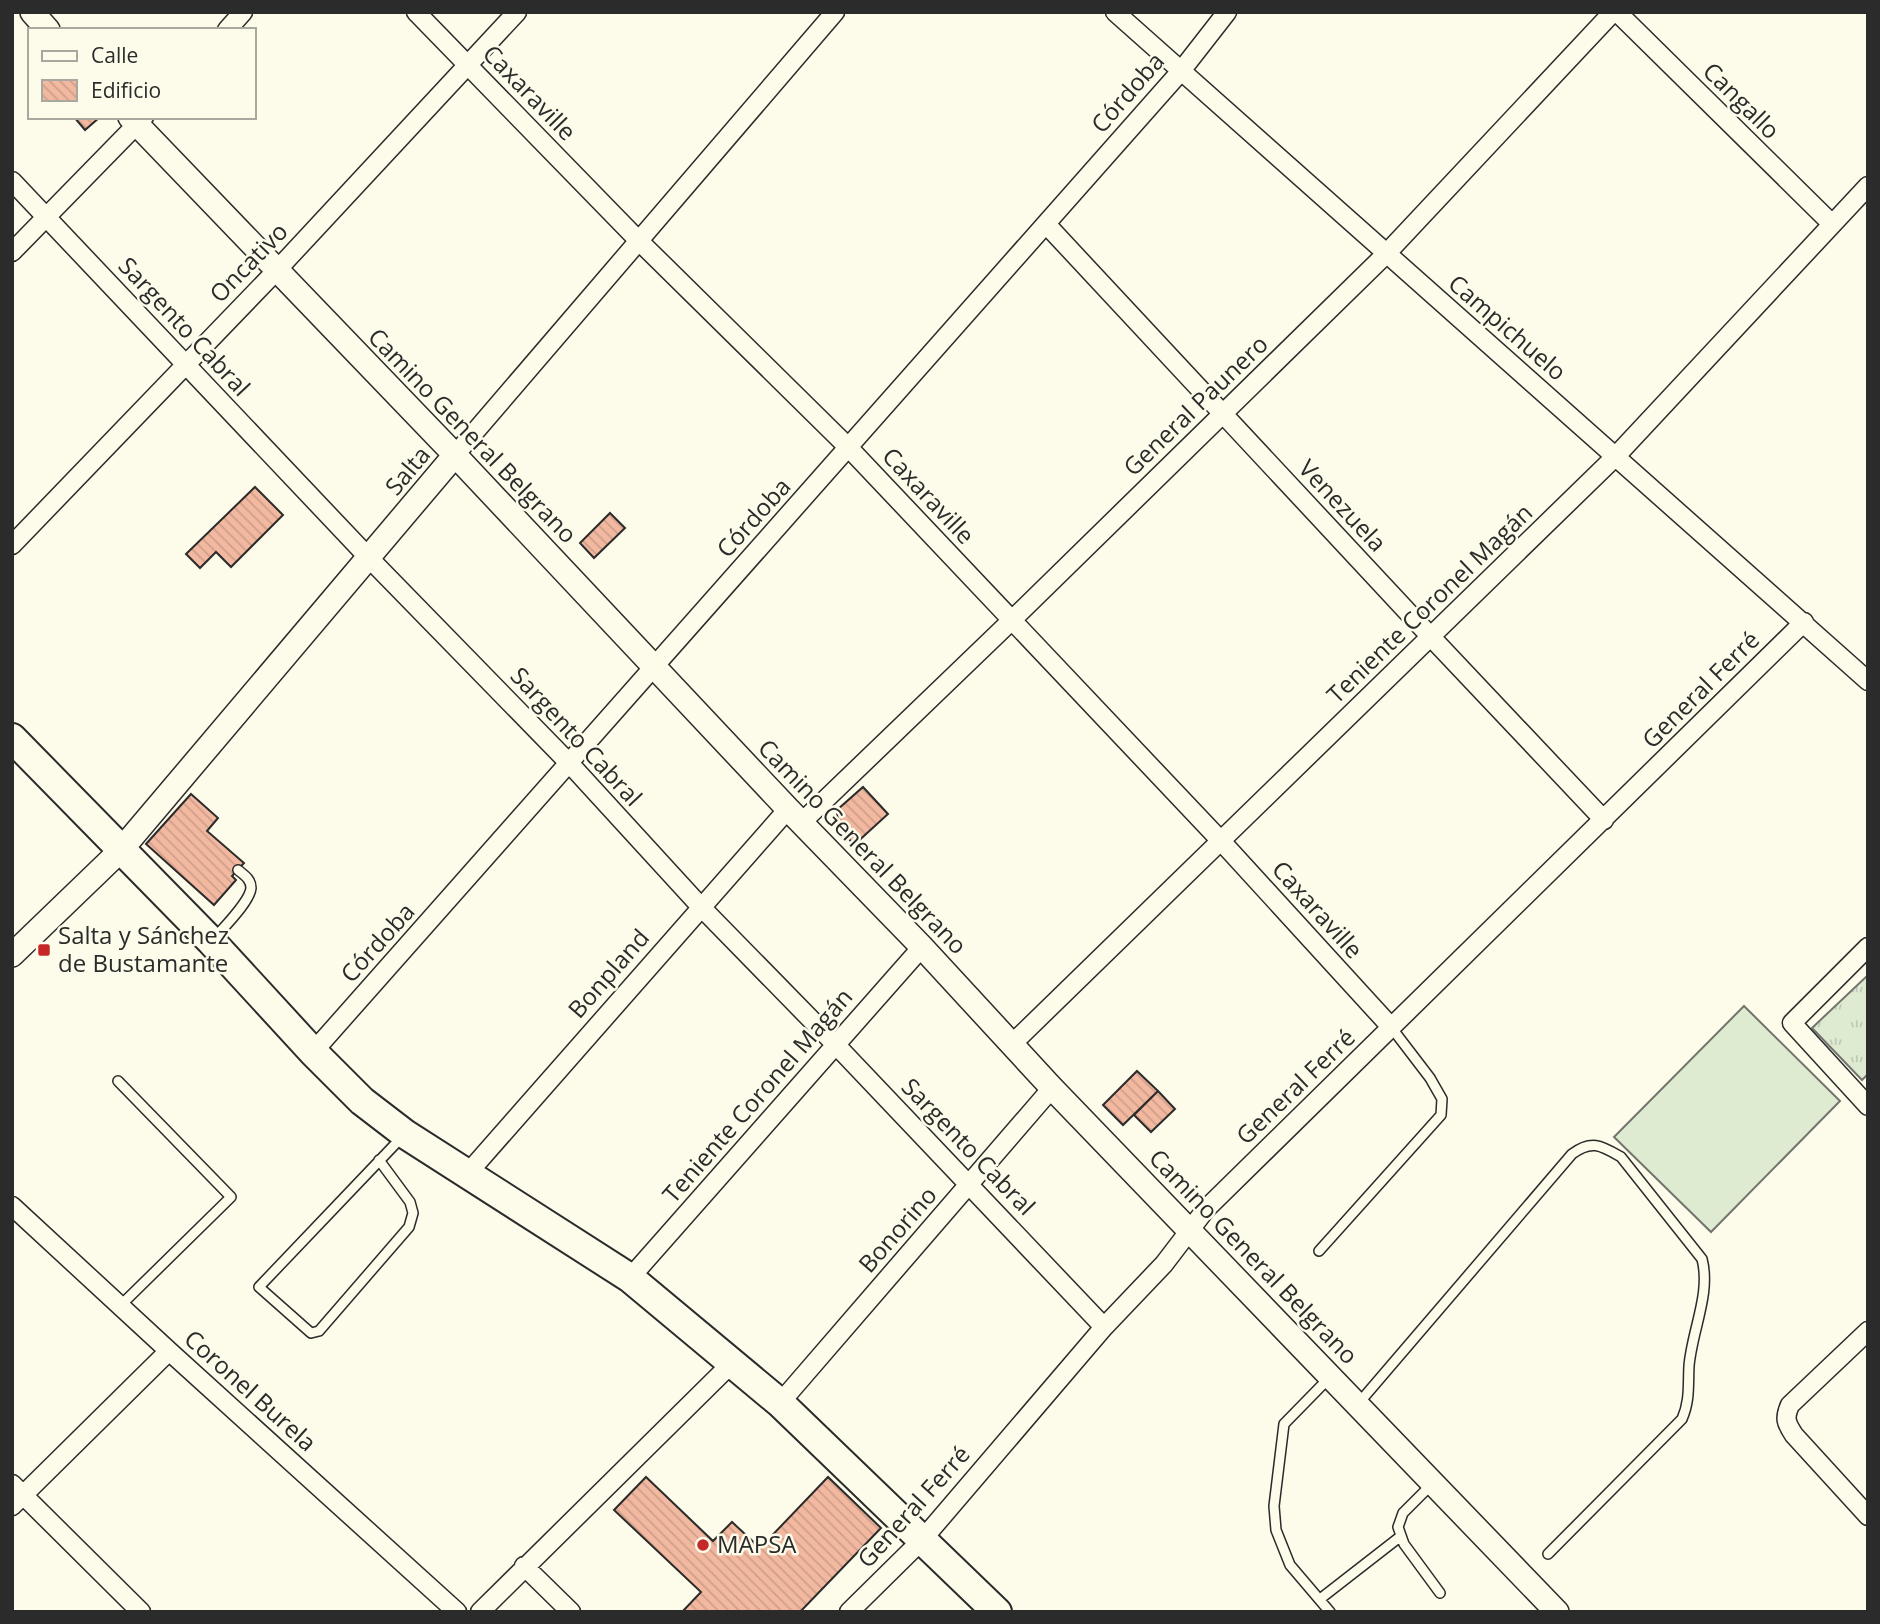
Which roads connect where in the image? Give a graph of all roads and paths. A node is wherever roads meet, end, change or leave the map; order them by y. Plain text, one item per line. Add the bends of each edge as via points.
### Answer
1 (32, 12) edge
2 (243, 12) edge
3 (416, 12) edge
4 (517, 12) edge
5 (835, 12) edge
6 (1115, 12) edge
7 (1227, 12) edge
8 (1615, 12) edge
9 (46, 28) edge
10 (229, 28) edge
11 (467, 64) junction
12 (1181, 71) junction
13 (137, 120) edge
14 (12, 181) edge
15 (1868, 186) edge
16 (47, 217) junction
17 (1046, 224) junction
18 (1832, 224) junction
19 (639, 241) junction
20 (12, 252) edge
21 (1386, 254) junction
22 (277, 270) junction
23 (185, 365) junction
24 (1223, 413) junction
25 (849, 448) junction
26 (456, 455) junction
27 (1616, 456) junction
28 (12, 545) edge
29 (369, 558) junction
30 (1012, 621) junction
31 (1804, 622) junction
32 (1431, 638) junction
33 (655, 667) junction
34 (1868, 681) edge
35 (12, 738) edge
36 (570, 764) junction
37 (794, 816) junction
38 (1604, 820) junction
39 (1221, 841) junction
40 (121, 850) junction
41 (238, 870) dead end
42 (701, 907) junction
43 (211, 941) junction
44 (922, 947) junction
45 (1868, 947) edge
46 (12, 955) edge
47 (1391, 1027) junction
48 (1012, 1044) junction
49 (836, 1045) junction
50 (313, 1052) junction
51 (118, 1081) dead end
52 (1052, 1088) junction
53 (1868, 1106) edge
54 (405, 1134) junction
55 (379, 1160) junction
56 (468, 1173) junction
57 (970, 1185) junction
58 (12, 1206) edge
59 (1190, 1229) junction
60 (1319, 1251) dead end
61 (630, 1278) junction
62 (120, 1306) junction
63 (1104, 1327) junction
64 (1868, 1331) edge
65 (169, 1351) junction
66 (732, 1363) junction
67 (1331, 1376) junction
68 (780, 1403) junction
69 (1358, 1404) junction
70 (1433, 1482) junction
71 (16, 1495) edge
72 (1868, 1516) edge
73 (1401, 1536) junction
74 (922, 1540) junction
75 (1548, 1554) dead end
76 (524, 1566) junction
77 (1440, 1593) dead end
78 (1320, 1599) junction
79 (141, 1612) edge
80 (457, 1612) edge
81 (480, 1612) edge
82 (571, 1612) edge
83 (849, 1612) edge
84 (997, 1612) edge
85 (1330, 1612) edge
86 (1558, 1612) edge

1 - 9 street
2 - 10 street
3 - 11 street, Caxaraville
4 - 11 street, Oncativo
5 - 19 street, Salta
6 - 12 street, Campichuelo
7 - 12 street, Córdoba
8 - 18 street, Cangallo
8 - 21 street, General Paunero
11 - 19 street, Caxaraville
11 - 22 street, Oncativo
12 - 17 street, Córdoba
12 - 21 street, Campichuelo
13 - 16 street
13 - 22 street, Camino General Belgrano
14 - 16 street, Sargento Cabral
15 - 18 street, Teniente Coronel Magán
16 - 20 street
16 - 23 street, Sargento Cabral
17 - 24 street, Venezuela
17 - 25 street, Córdoba
18 - 27 street, Teniente Coronel Magán
19 - 25 street, Caxaraville
19 - 26 street, Salta
21 - 24 street, General Paunero
21 - 27 street, Campichuelo
22 - 23 street, Oncativo
22 - 26 street, Camino General Belgrano
23 - 28 street, Oncativo
23 - 29 street, Sargento Cabral
24 - 30 street, General Paunero
24 - 32 street, Venezuela
25 - 30 street, Caxaraville
25 - 33 street, Córdoba
26 - 29 street, Salta
26 - 33 street, Camino General Belgrano
27 - 31 street, Campichuelo
27 - 32 street, Teniente Coronel Magán
29 - 36 street, Sargento Cabral
29 - 40 street, Salta via 163,807
30 - 37 street, General Paunero
30 - 39 street, Caxaraville
31 - 34 street, Campichuelo
31 - 38 street, General Ferré
32 - 38 street, Venezuela
32 - 39 street, Teniente Coronel Magán
33 - 36 street, Córdoba
33 - 37 street, Camino General Belgrano
35 - 40 main road
36 - 42 street, Sargento Cabral
36 - 50 street, Córdoba
37 - 42 street, Bonpland
37 - 44 street, Camino General Belgrano
38 - 47 street, General Ferré
39 - 47 street, Caxaraville
39 - 48 street, Teniente Coronel Magán
40 - 43 main road
40 - 46 street, Salta
41 - 43 lane via 248,878 247,899
42 - 49 street, Sargento Cabral
42 - 56 street, Bonpland
43 - 50 main road
44 - 48 street, Camino General Belgrano
44 - 49 street, Teniente Coronel Magán
45 - 53 street via 1792,1023
47 - 59 street, General Ferré
47 - 60 lane via 1442,1099 1441,1115
48 - 52 street, Camino General Belgrano
49 - 57 street, Sargento Cabral
49 - 61 street, Teniente Coronel Magán
50 - 54 main road via 362,1101
51 - 62 lane via 231,1197
52 - 57 street, Bonorino
52 - 59 street, Camino General Belgrano
54 - 55 lane
54 - 56 main road
55 - 55 lane via 259,1287 311,1333 319,1331 409,1227 410,1202
56 - 61 main road
57 - 63 street, Sargento Cabral
57 - 68 street, Bonorino
58 - 62 street, Coronel Burela
59 - 63 street, General Ferré via 1164,1264
59 - 67 street, Camino General Belgrano
61 - 66 main road
62 - 65 street, Coronel Burela
63 - 74 street, General Ferré
64 - 72 street via 1790,1405 1786,1415 1794,1435
65 - 71 street
65 - 80 street, Coronel Burela
66 - 68 main road
66 - 76 street
67 - 69 street, Camino General Belgrano
67 - 78 lane via 1284,1424 1275,1506 1276,1531 1290,1565
68 - 74 main road
69 - 70 street, Camino General Belgrano
69 - 75 lane via 1572,1154 1595,1145 1621,1157 1702,1259 1706,1276 1689,1366 1690,1392 1682,1419
70 - 73 lane via 1403,1513 1398,1527
70 - 86 street, Camino General Belgrano
71 - 79 street
73 - 77 lane
73 - 78 lane
74 - 83 street, General Ferré
74 - 84 main road
76 - 81 street
76 - 82 street
78 - 85 lane

